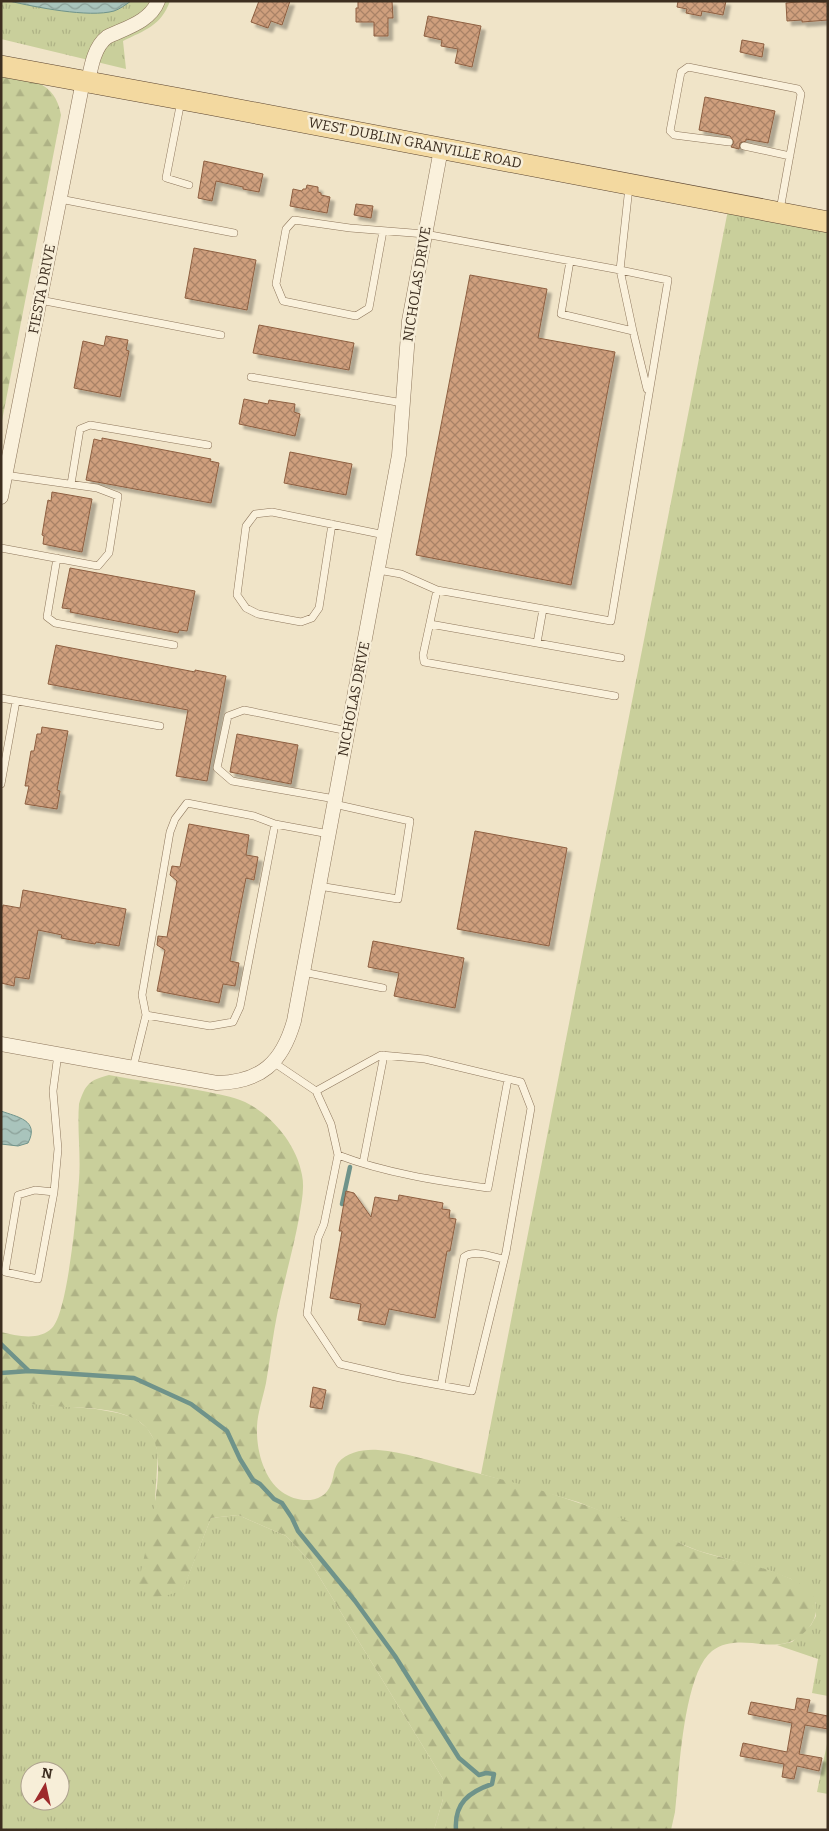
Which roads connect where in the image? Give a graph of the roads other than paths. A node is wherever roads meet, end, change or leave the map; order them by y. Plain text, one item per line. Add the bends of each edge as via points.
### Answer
1 (158, 1) edge
2 (1, 66) edge
3 (86, 82) junction
4 (181, 99) junction
5 (729, 142) dead end
6 (744, 146) dead end
7 (441, 148) junction
8 (790, 156) junction
9 (629, 184) junction
10 (189, 185) dead end
11 (60, 199) junction
12 (780, 213) junction
13 (828, 222) edge
14 (383, 231) junction
15 (234, 233) dead end
16 (425, 234) junction
17 (570, 260) junction
18 (620, 270) junction
19 (40, 300) junction
20 (633, 331) junction
21 (221, 334) dead end
22 (251, 377) dead end
23 (648, 393) junction
24 (404, 403) junction
25 (208, 445) dead end
26 (6, 475) junction
27 (71, 484) junction
28 (1, 497) edge
29 (332, 524) junction
30 (384, 535) junction
31 (1, 548) edge
32 (57, 558) junction
33 (378, 570) junction
34 (437, 590) junction
35 (543, 609) junction
36 (430, 624) junction
37 (537, 643) junction
38 (174, 644) dead end
39 (621, 658) dead end
40 (615, 696) dead end
41 (1, 698) edge
42 (16, 701) junction
43 (160, 726) dead end
44 (348, 730) junction
45 (1, 784) edge
46 (335, 802) junction
47 (275, 824) junction
48 (329, 834) junction
49 (319, 886) junction
50 (303, 972) junction
51 (383, 988) dead end
52 (146, 1015) junction
53 (1, 1044) edge
54 (58, 1054) junction
55 (384, 1055) junction
56 (273, 1062) junction
57 (133, 1068) junction
58 (508, 1079) junction
59 (316, 1091) junction
60 (338, 1155) junction
61 (363, 1163) junction
62 (54, 1192) junction
63 (504, 1259) junction
64 (441, 1386) junction

1 - 3 street, FIESTA DRIVE via 146,18 102,42
2 - 3 main road, WEST DUBLIN GRANVILLE ROAD
3 - 4 main road, WEST DUBLIN GRANVILLE ROAD
3 - 11 street, FIESTA DRIVE
4 - 7 main road, WEST DUBLIN GRANVILLE ROAD
4 - 10 lane via 166,178
5 - 8 lane via 674,135 670,130 681,72 688,67 798,88 801,94
6 - 8 lane
7 - 9 main road, WEST DUBLIN GRANVILLE ROAD
7 - 16 street, NICHOLAS DRIVE
8 - 12 lane
9 - 12 main road, WEST DUBLIN GRANVILLE ROAD
9 - 18 lane
11 - 15 lane
11 - 19 street, FIESTA DRIVE
12 - 13 main road, WEST DUBLIN GRANVILLE ROAD
14 - 14 lane via 294,220 286,229 276,284 284,301 356,316 369,308
14 - 16 lane
16 - 17 lane
16 - 24 street, NICHOLAS DRIVE via 409,321
17 - 18 lane
17 - 20 lane via 562,314
18 - 20 lane
18 - 23 lane via 668,280
19 - 21 lane
19 - 26 street, FIESTA DRIVE
20 - 23 lane
22 - 24 lane
23 - 35 lane via 611,621
24 - 30 street, NICHOLAS DRIVE via 399,455
25 - 27 lane via 90,425 80,430
26 - 27 lane
26 - 28 street, FIESTA DRIVE
27 - 32 lane via 97,488 118,496 109,553 98,566
29 - 29 lane via 272,512 255,514 246,526 237,595 246,608 258,614 301,622 312,618 319,608
29 - 30 lane
30 - 33 street, NICHOLAS DRIVE
31 - 32 lane
32 - 38 lane via 47,616 55,623
33 - 34 lane via 401,574
33 - 44 street, NICHOLAS DRIVE
34 - 35 lane
34 - 36 lane
35 - 37 lane
36 - 37 lane
36 - 40 lane via 424,662
37 - 39 lane
41 - 42 lane
42 - 43 lane
42 - 45 lane
44 - 46 street, NICHOLAS DRIVE
44 - 46 lane via 244,710 228,716 217,768 232,782
46 - 48 street, NICHOLAS DRIVE
46 - 49 lane via 410,821 398,899
47 - 48 lane
47 - 52 lane via 240,1007 233,1022 210,1026
47 - 52 lane via 254,816 187,803 175,819 170,832 142,995
48 - 49 street, NICHOLAS DRIVE
49 - 50 street, NICHOLAS DRIVE
50 - 51 lane
50 - 56 street, NICHOLAS DRIVE via 289,1038
52 - 57 lane
53 - 54 street
54 - 57 street, NICHOLAS DRIVE
54 - 62 lane via 53,1091 58,1149
55 - 58 lane via 425,1059
55 - 59 lane
55 - 61 lane
56 - 57 street, NICHOLAS DRIVE via 261,1073 232,1082 210,1082
56 - 59 lane
58 - 61 lane via 488,1188
58 - 63 lane via 521,1082 530,1108
59 - 60 lane via 331,1124
60 - 61 lane
60 - 64 lane via 324,1224 318,1238 307,1314 340,1364
62 - 62 lane via 38,1279 5,1272 18,1195 35,1190
63 - 64 lane via 472,1391
63 - 64 lane via 474,1254 464,1257

